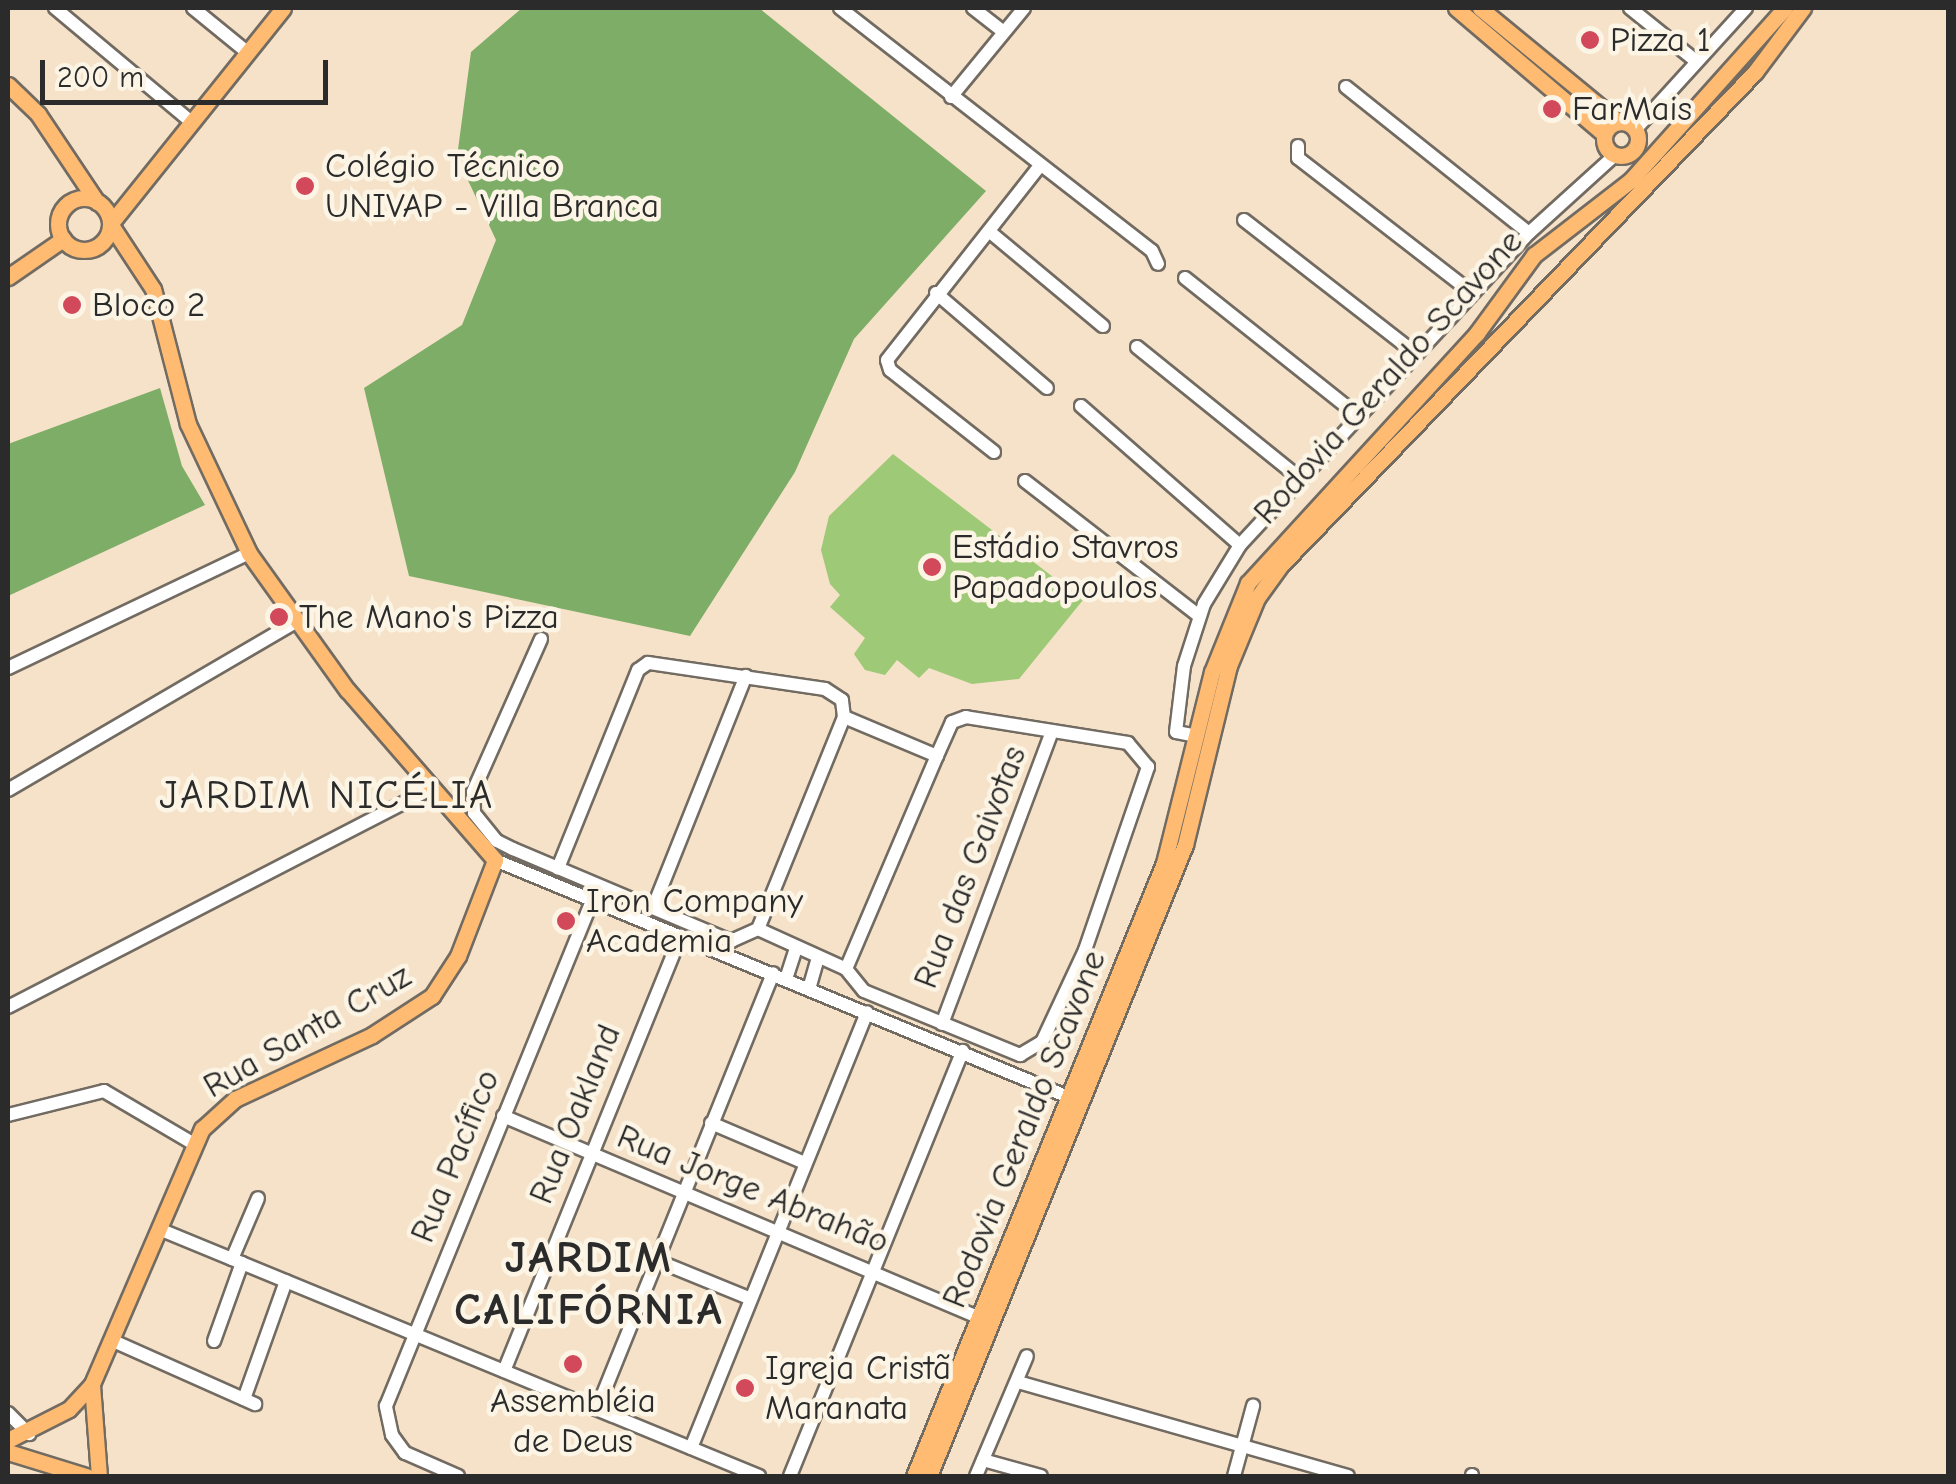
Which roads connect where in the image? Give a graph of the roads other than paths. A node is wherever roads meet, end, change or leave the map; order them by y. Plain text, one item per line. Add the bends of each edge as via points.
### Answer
1 (55, 8) edge
2 (193, 8) edge
3 (283, 8) edge
4 (840, 8) edge
5 (973, 8) edge
6 (1024, 8) edge
7 (1456, 8) edge
8 (1480, 8) edge
9 (1630, 8) edge
10 (1746, 8) edge
11 (1785, 8) edge
12 (1803, 8) edge
13 (1004, 32) junction
14 (247, 52) junction
15 (1696, 61) junction
16 (8, 85) edge
17 (1346, 87) dead end
18 (951, 97) junction
19 (190, 121) junction
20 (1630, 127) junction
21 (1666, 140) junction
22 (1298, 146) dead end
23 (1610, 148) junction
24 (1670, 157) junction
25 (69, 160) junction
26 (1038, 168) junction
27 (143, 179) junction
28 (1624, 186) junction
29 (68, 204) junction
30 (100, 204) junction
31 (1577, 218) junction
32 (1244, 220) dead end
33 (110, 224) junction
34 (990, 232) junction
35 (1529, 233) junction
36 (1601, 236) junction
37 (63, 239) junction
38 (103, 243) junction
39 (1534, 255) junction
40 (1158, 264) dead end
41 (139, 265) junction
42 (8, 277) edge
43 (1185, 278) dead end
44 (1555, 282) junction
45 (936, 293) junction
46 (1472, 294) junction
47 (1103, 326) dead end
48 (1137, 347) dead end
49 (1415, 354) junction
50 (1047, 388) dead end
51 (1081, 406) dead end
52 (1357, 415) junction
53 (994, 452) dead end
54 (1298, 477) junction
55 (1025, 482) dead end
56 (1240, 545) junction
57 (249, 553) junction
58 (1199, 616) junction
59 (296, 622) junction
60 (541, 639) dead end
61 (8, 668) edge
62 (746, 676) junction
63 (844, 717) junction
64 (1052, 731) junction
65 (1197, 736) junction
66 (937, 756) junction
67 (430, 789) junction
68 (8, 790) edge
69 (495, 860) junction
70 (558, 868) junction
71 (592, 901) junction
72 (653, 908) junction
73 (758, 929) junction
74 (681, 936) junction
75 (796, 948) junction
76 (818, 957) junction
77 (846, 969) junction
78 (780, 976) junction
79 (809, 989) junction
80 (8, 1007) edge
81 (867, 1012) junction
82 (942, 1024) junction
83 (963, 1051) junction
84 (1066, 1096) junction
85 (8, 1115) edge
86 (503, 1116) junction
87 (711, 1123) junction
88 (194, 1144) junction
89 (589, 1154) junction
90 (806, 1164) junction
91 (684, 1191) junction
92 (258, 1198) dead end
93 (160, 1229) junction
94 (778, 1230) junction
95 (237, 1261) junction
96 (658, 1261) junction
97 (872, 1269) junction
98 (286, 1281) junction
99 (751, 1299) junction
100 (980, 1318) junction
101 (416, 1331) junction
102 (111, 1340) junction
103 (214, 1341) dead end
104 (1027, 1356) dead end
105 (504, 1371) junction
106 (1018, 1382) junction
107 (92, 1384) junction
108 (1253, 1406) dead end
109 (69, 1409) junction
110 (596, 1409) junction
111 (8, 1412) edge
112 (93, 1424) junction
113 (29, 1434) junction
114 (8, 1440) edge
115 (691, 1448) junction
116 (1241, 1448) junction
117 (8, 1452) edge
118 (30, 1457) junction
119 (982, 1460) junction
120 (86, 1476) edge
121 (99, 1476) edge
122 (458, 1476) edge
123 (759, 1476) edge
124 (790, 1476) edge
125 (914, 1476) edge
126 (929, 1476) edge
127 (976, 1476) edge
128 (1040, 1476) edge
129 (1234, 1476) edge
130 (1348, 1476) edge

1 - 19 street
2 - 14 street
3 - 14 main road
4 - 18 street
5 - 13 street
6 - 13 street
7 - 23 main road
8 - 20 main road
9 - 15 street
10 - 15 street
11 - 21 main road, Rodovia Geraldo Scavone
12 - 24 main road, Rodovia Geraldo Scavone via 1755,72
13 - 18 street
14 - 19 main road
15 - 20 street
16 - 25 main road
17 - 35 street
18 - 26 street
19 - 27 main road
20 - 21 main road
20 - 23 main road
20 - 23 main road via 1632,152
21 - 24 main road
21 - 28 main road, Rodovia Geraldo Scavone
22 - 46 street via 1298,158
23 - 28 main road
23 - 35 street
24 - 36 main road, Rodovia Geraldo Scavone
25 - 29 main road via 74,178
25 - 30 main road
26 - 34 street
26 - 40 street via 1152,251
27 - 30 main road
27 - 33 main road
28 - 31 main road, Rodovia Geraldo Scavone
29 - 30 main road
29 - 37 main road via 59,221
30 - 33 main road
31 - 36 main road
31 - 39 main road, Rodovia Geraldo Scavone
32 - 49 street
33 - 38 main road
33 - 41 main road
34 - 45 street
34 - 47 street
35 - 46 street
36 - 44 main road, Rodovia Geraldo Scavone
37 - 38 main road via 82,250
37 - 42 main road
38 - 41 main road
39 - 44 main road via 1538,276
39 - 65 main road, Rodovia Geraldo Scavone via 1477,333 1248,582 1212,672
41 - 57 main road via 160,310 188,424
43 - 52 street
44 - 126 main road, Rodovia Geraldo Scavone via 1280,566 1250,611 1229,666 1185,845
45 - 50 street
45 - 53 street via 890,352 890,370
46 - 49 street
48 - 54 street
49 - 52 street
51 - 56 street
52 - 54 street
54 - 56 street
55 - 58 street
56 - 58 street
57 - 59 main road
57 - 61 street
58 - 65 street via 1175,722 1176,732
59 - 67 main road
59 - 68 street
60 - 70 street via 473,792 474,813 497,841
62 - 63 street via 838,694
62 - 70 street via 655,662 643,666
62 - 72 street
63 - 66 street
63 - 73 street
64 - 66 street via 962,717
64 - 82 street, Rua das Gaivotas
64 - 82 street via 1128,743 1141,752 1148,767 1122,856 1085,950 1031,1054
65 - 84 main road, Rodovia Geraldo Scavone via 1164,862
66 - 77 street
67 - 69 main road
67 - 80 street
69 - 71 street
69 - 88 main road, Rua Santa Cruz via 441,988 372,1035 221,1106
70 - 72 street
71 - 74 street
71 - 86 street, Rua Pacífico
72 - 73 street via 731,942
73 - 75 street
74 - 78 street
74 - 89 street, Rua Oakland
75 - 76 street
75 - 78 street
76 - 77 street
76 - 79 street
77 - 82 street via 864,992
78 - 79 street
78 - 87 street
79 - 81 street
81 - 83 street
81 - 90 street
83 - 84 street
83 - 97 street
84 - 100 main road, Rodovia Geraldo Scavone
85 - 88 street via 104,1091
86 - 89 street, Rua Jorge Abrahão
86 - 101 street, Rua Pacífico
87 - 90 street
87 - 91 street
88 - 93 main road, Rua Santa Cruz
89 - 91 street, Rua Jorge Abrahão
89 - 105 street, Rua Oakland
90 - 94 street
91 - 94 street, Rua Jorge Abrahão
91 - 96 street
92 - 95 street
93 - 95 street
93 - 102 main road, Rua Santa Cruz
94 - 97 street, Rua Jorge Abrahão
94 - 99 street
95 - 98 street
95 - 103 street
96 - 99 street
96 - 110 street
97 - 100 street, Rua Jorge Abrahão
97 - 124 street
98 - 101 street
98 - 102 street via 250,1402
99 - 115 street
100 - 125 main road, Rodovia Geraldo Scavone
101 - 105 street
101 - 122 street, Rua Pacífico via 386,1406 392,1435 405,1453
102 - 107 main road, Rua Santa Cruz
104 - 106 street
105 - 110 street
106 - 116 street
106 - 119 street
107 - 109 main road
107 - 112 main road
108 - 116 street
109 - 112 main road
109 - 113 main road
110 - 115 street
111 - 113 street
112 - 121 main road
113 - 114 main road
113 - 118 main road
115 - 123 street
116 - 129 street
116 - 130 street
117 - 118 main road
118 - 120 main road
119 - 127 street
119 - 128 street

